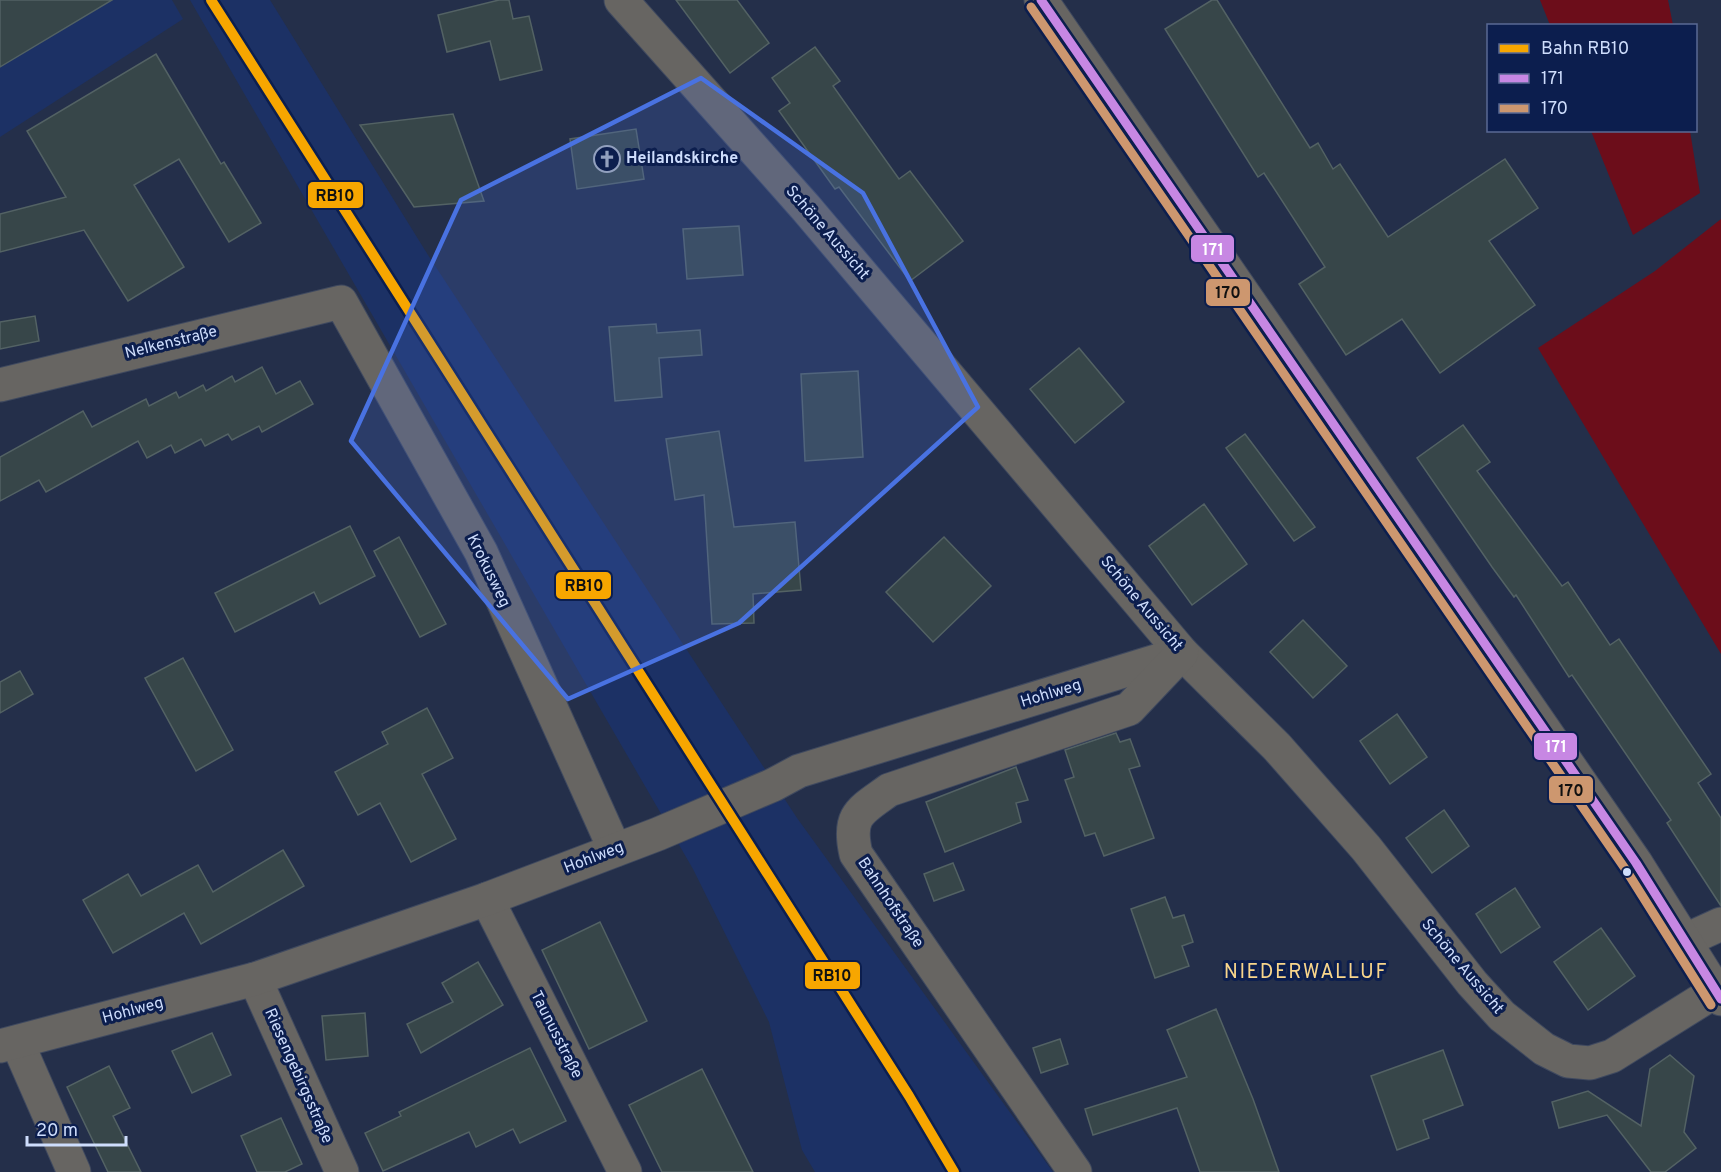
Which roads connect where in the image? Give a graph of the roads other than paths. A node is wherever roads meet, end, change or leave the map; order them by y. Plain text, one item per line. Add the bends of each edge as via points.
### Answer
1 (621, 0) edge
2 (1041, 0) edge
3 (341, 302) joint
4 (0, 385) edge
5 (1182, 653) junction
6 (615, 850) junction
7 (487, 898) junction
8 (1721, 924) edge
9 (1686, 940) junction
10 (255, 979) junction
11 (1718, 995) edge
12 (8, 1044) edge
13 (74, 1172) edge
14 (342, 1172) edge
15 (625, 1172) edge
16 (1075, 1172) edge

1 - 5 street, Schöne Aussicht via 806,208
2 - 9 street
3 - 4 street, Nelkenstraße
3 - 6 street, Krokusweg via 481,552
5 - 6 street, Hohlweg via 799,771
5 - 11 street, Schöne Aussicht via 1277,747 1358,839 1502,1016 1544,1049 1568,1061 1590,1063 1612,1056
5 - 16 street, Bahnhofstraße via 1129,710 889,790 859,812 851,833 856,854
6 - 7 street, Hohlweg
7 - 10 street, Hohlweg
7 - 15 street, Taunusstraße
8 - 9 street
9 - 11 street
10 - 12 street, Hohlweg
10 - 14 street, Riesengebirgsstraße
12 - 13 street

